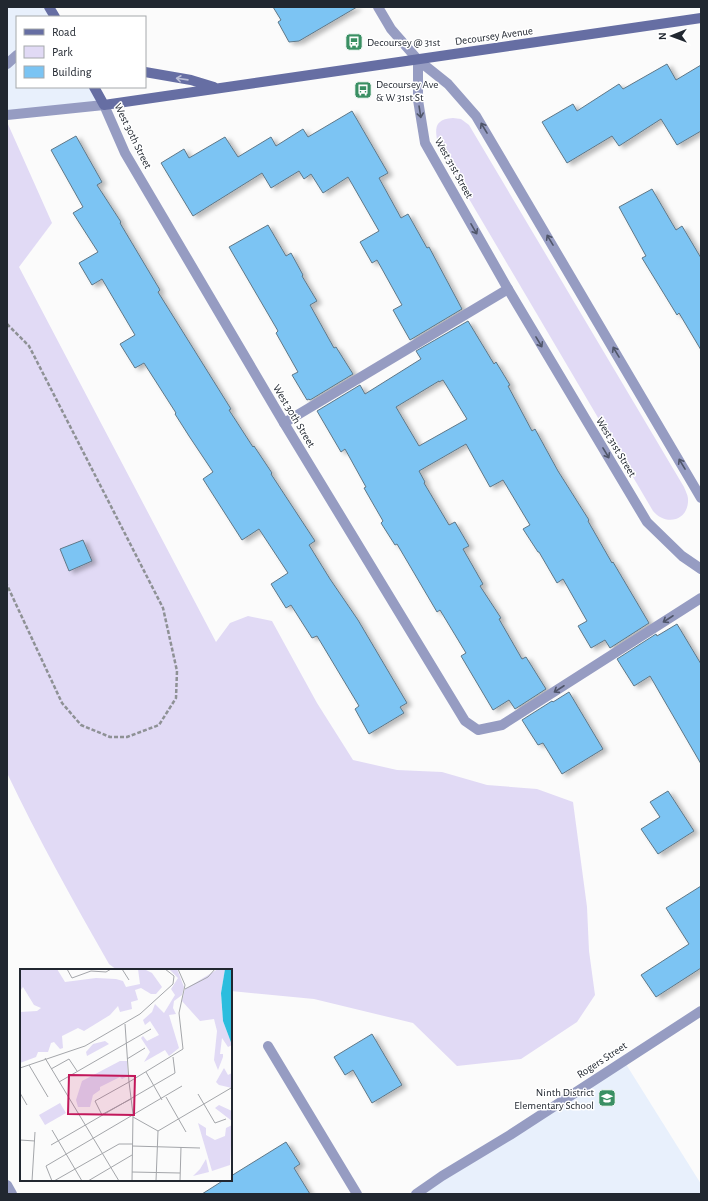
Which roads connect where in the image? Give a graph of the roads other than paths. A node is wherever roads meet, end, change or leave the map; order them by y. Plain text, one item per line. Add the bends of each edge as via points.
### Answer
1 (49, 7) edge
2 (378, 7) edge
3 (54, 16) edge
4 (701, 18) edge
5 (16, 56) edge
6 (418, 60) junction
7 (7, 64) edge
8 (146, 72) edge
9 (95, 88) edge
10 (218, 89) junction
11 (104, 105) junction
12 (7, 115) edge
13 (508, 289) junction
14 (284, 423) junction
15 (701, 498) edge
16 (701, 569) edge
17 (701, 598) edge
18 (701, 1011) edge
19 (268, 1046) dead end
20 (7, 1185) edge
21 (12, 1194) edge
22 (357, 1194) edge
23 (416, 1194) edge

1 - 3 main road
2 - 6 street via 391,29
4 - 6 main road, Decoursey Avenue
5 - 7 street
6 - 10 main road, Decoursey Avenue
6 -> 13 street, West 31st Street via 418,100 425,143
15 -> 6 street via 476,116 448,84
10 -> 8 main road, Decoursey Avenue via 190,80
9 - 11 main road
10 - 11 main road, Decoursey Avenue
11 - 12 street, Decoursey Avenue
11 - 14 street, West 30th Street via 125,153
13 - 14 street
13 -> 16 street, West 31st Street via 647,522 682,556
17 -> 14 street, West 30th Street via 502,725 478,730 465,721
18 - 23 street, Rogers Street
19 - 22 street
20 - 21 street

